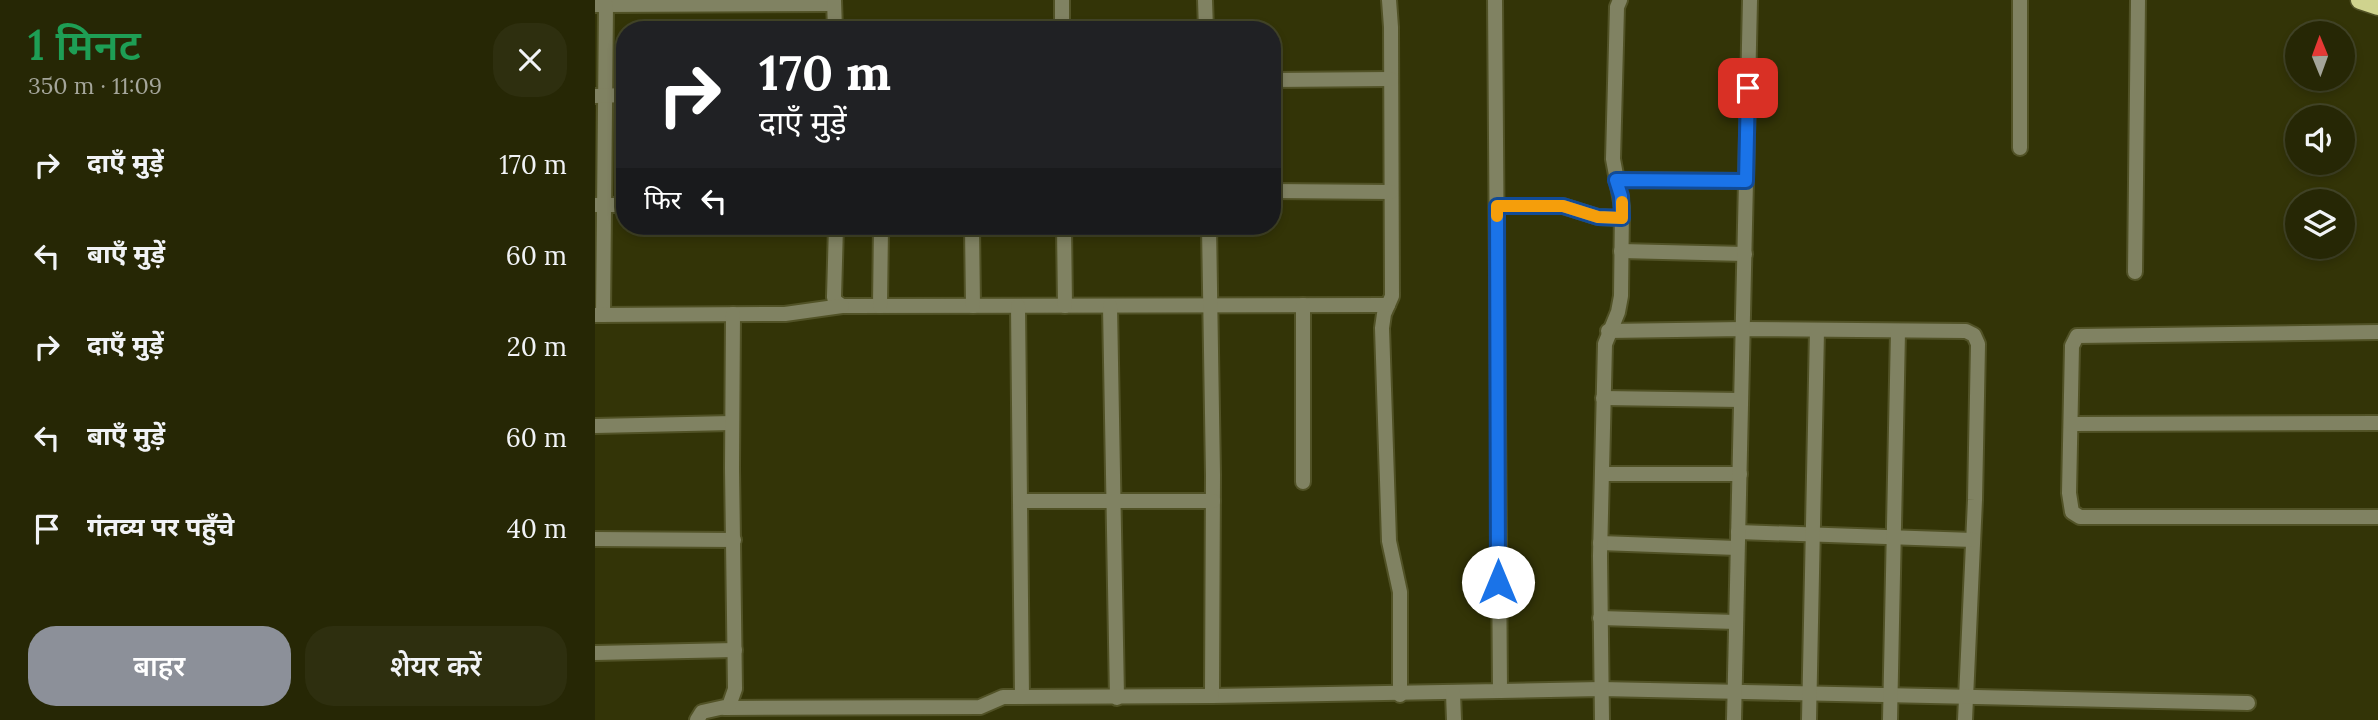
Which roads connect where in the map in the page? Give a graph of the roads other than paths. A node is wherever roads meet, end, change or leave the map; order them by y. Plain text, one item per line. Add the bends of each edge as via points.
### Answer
1 (1062, 0) edge
2 (1205, 0) edge
3 (1389, 0) edge
4 (1495, 0) edge
5 (1620, 0) edge
6 (1750, 0) edge
7 (2020, 0) edge
8 (2138, 0) edge
9 (2360, 0) edge
10 (834, 2) edge
11 (602, 4) edge
12 (2378, 5) edge
13 (835, 21) edge
14 (1062, 21) edge
15 (1206, 21) edge
16 (1391, 79) junction
17 (1281, 80) edge
18 (600, 96) edge
19 (2019, 148) dead end
20 (1616, 180) junction
21 (1746, 181) junction
22 (1281, 191) edge
23 (1391, 192) junction
24 (599, 205) edge
25 (1497, 206) junction
26 (1622, 218) junction
27 (836, 235) edge
28 (881, 235) edge
29 (972, 235) edge
30 (1064, 235) edge
31 (1209, 235) edge
32 (1622, 251) junction
33 (1745, 254) junction
34 (2135, 272) dead end
35 (1209, 305) junction
36 (1303, 305) junction
37 (1388, 305) junction
38 (842, 306) junction
39 (880, 306) junction
40 (973, 306) junction
41 (1017, 306) junction
42 (1065, 306) junction
43 (1111, 306) junction
44 (733, 314) junction
45 (599, 315) edge
46 (1743, 329) junction
47 (1817, 330) junction
48 (1608, 331) junction
49 (1898, 331) junction
50 (2378, 332) edge
51 (1604, 398) junction
52 (1741, 400) junction
53 (732, 423) junction
54 (2378, 423) edge
55 (2071, 424) junction
56 (595, 426) edge
57 (1602, 474) junction
58 (1740, 474) junction
59 (1303, 482) dead end
60 (1020, 501) junction
61 (1213, 501) junction
62 (1114, 502) junction
63 (2378, 517) edge
64 (1738, 532) junction
65 (1813, 534) junction
66 (1893, 537) junction
67 (595, 539) edge
68 (734, 540) junction
69 (1973, 540) junction
70 (1600, 543) junction
71 (1737, 548) junction
72 (1600, 618) junction
73 (1736, 622) junction
74 (735, 650) junction
75 (595, 653) edge
76 (1601, 689) junction
77 (1500, 691) junction
78 (1453, 693) junction
79 (1734, 693) junction
80 (1810, 694) junction
81 (1400, 695) junction
82 (1212, 696) junction
83 (1890, 696) junction
84 (1023, 697) junction
85 (1966, 697) junction
86 (1117, 698) junction
87 (995, 701) junction
88 (2248, 703) dead end
89 (724, 708) junction
90 (944, 714) edge
91 (697, 720) edge
92 (995, 720) edge
93 (1454, 720) edge
94 (1602, 720) edge
95 (1734, 720) edge
96 (1809, 720) edge
97 (1890, 720) edge
98 (1965, 720) edge

1 - 14 street
2 - 15 street
3 - 16 street
4 - 25 street
5 - 20 street
6 - 21 street
7 - 19 street
8 - 34 street
9 - 12 main road
10 - 11 street
10 - 13 street
11 - 18 street
16 - 17 street
16 - 23 street
18 - 24 street
20 - 21 street
20 - 26 street
21 - 33 street
22 - 23 street
23 - 37 street via 1392,296
24 - 45 street
25 - 26 street via 1563,206 1598,217
25 - 77 street
26 - 32 street
27 - 38 street via 834,297
28 - 39 street
29 - 40 street
30 - 42 street
31 - 35 street
32 - 33 street
32 - 48 street via 1620,304
33 - 46 street
35 - 36 street
35 - 43 street
35 - 61 street
36 - 37 street
36 - 59 street
37 - 81 street via 1383,342 1389,541 1400,592
38 - 39 street
38 - 44 street via 798,313
39 - 40 street
40 - 41 street
41 - 42 street
41 - 60 street
42 - 43 street
43 - 62 street
44 - 45 street
44 - 53 street
46 - 47 street
46 - 48 street
46 - 52 street
47 - 49 street
47 - 65 street
48 - 51 street
49 - 66 street
49 - 69 street via 1966,331 1977,338
50 - 55 street via 2077,337 2072,346
51 - 52 street
51 - 57 street
52 - 58 street
53 - 56 street
53 - 68 street
54 - 55 street
55 - 63 street via 2070,508 2075,516
57 - 58 street
57 - 70 street
58 - 64 street
60 - 62 street
60 - 84 street
61 - 62 street
61 - 82 street
62 - 86 street
64 - 65 street
64 - 71 street
65 - 66 street
65 - 80 street
66 - 69 street
66 - 83 street
67 - 68 street
68 - 74 street
69 - 85 street
70 - 71 street
70 - 72 street
71 - 73 street
72 - 73 street
72 - 76 street
73 - 79 street
74 - 75 street
74 - 89 street via 735,689 731,703
76 - 77 street
76 - 79 street
76 - 94 street
77 - 78 street
78 - 81 street
78 - 93 street
79 - 80 street
79 - 95 street
80 - 83 street
80 - 96 street
81 - 82 street
82 - 86 street
83 - 85 street
83 - 97 street
84 - 86 street
84 - 87 street
85 - 88 street
85 - 98 street
87 - 90 street
87 - 92 street
89 - 90 street
89 - 91 street via 702,712

